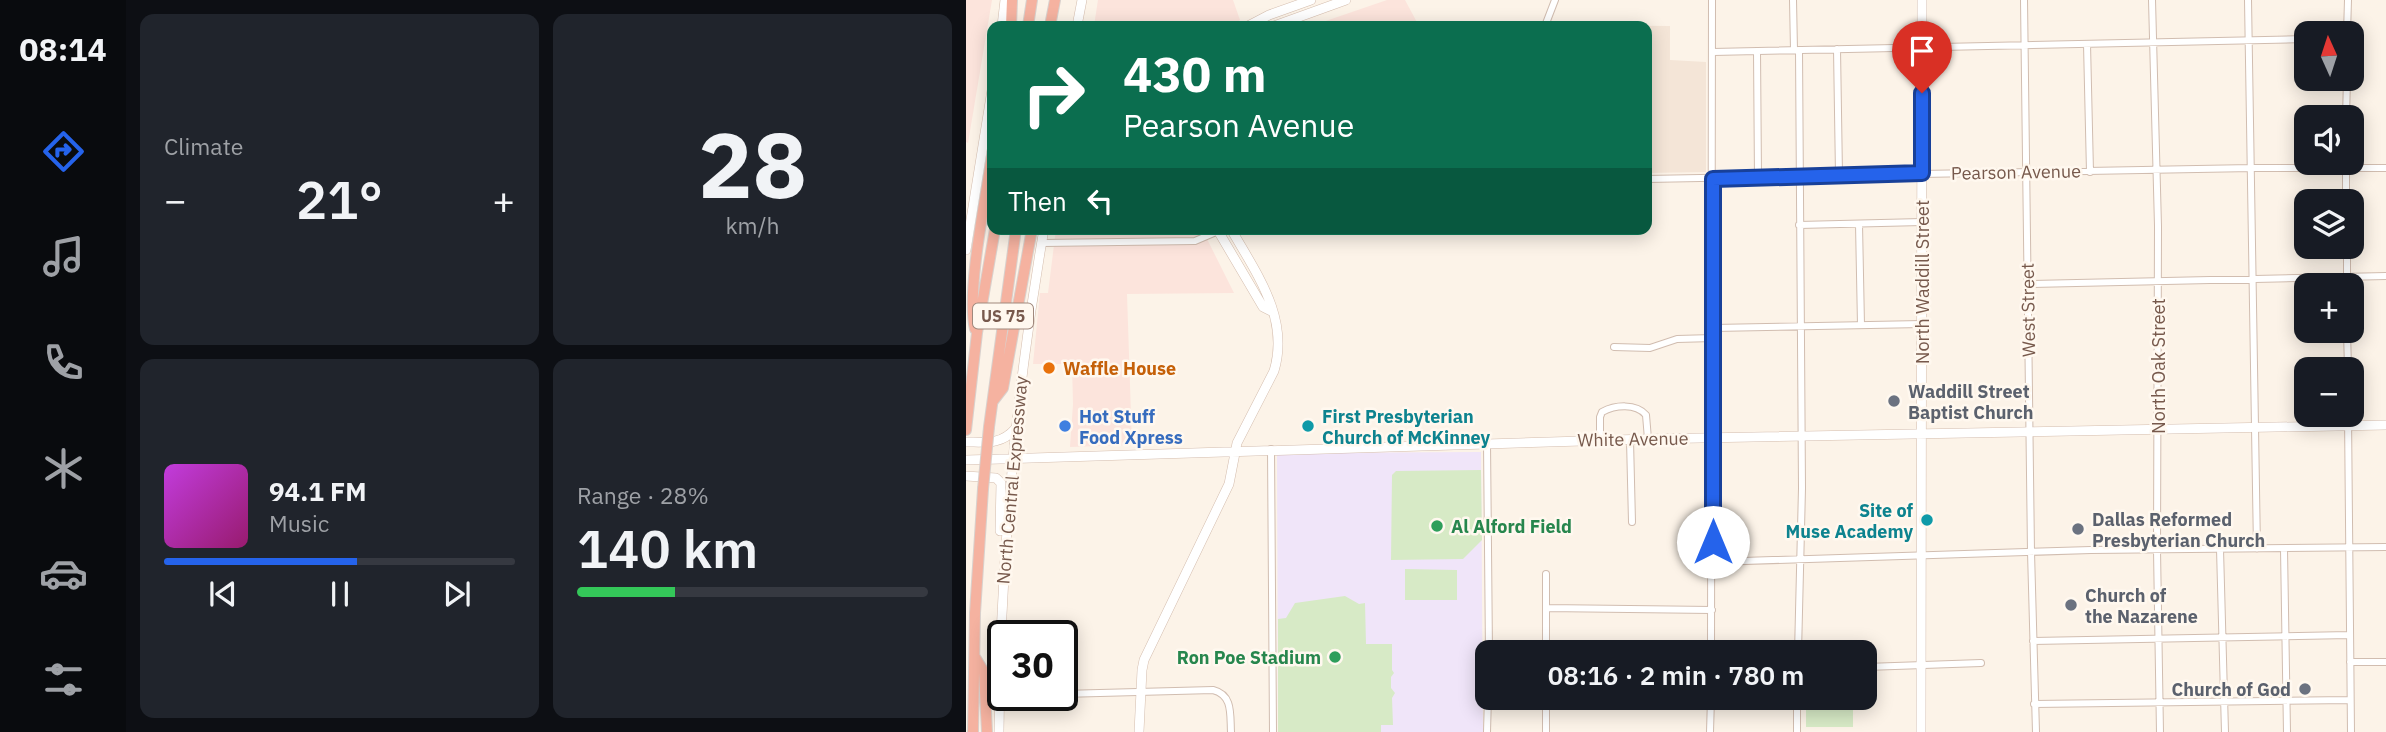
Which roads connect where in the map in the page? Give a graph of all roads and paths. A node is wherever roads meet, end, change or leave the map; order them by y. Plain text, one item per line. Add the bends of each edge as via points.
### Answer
1 (1006, 0) edge
2 (1012, 0) edge
3 (1032, 0) edge
4 (1055, 0) edge
5 (1082, 0) edge
6 (1311, 0) edge
7 (1346, 0) edge
8 (1555, 0) edge
9 (1712, 0) edge
10 (1793, 0) edge
11 (1922, 0) edge
12 (2024, 0) edge
13 (2152, 0) edge
14 (2248, 0) edge
15 (2348, 0) edge
16 (1003, 21) edge
17 (1011, 21) edge
18 (1029, 21) edge
19 (1051, 21) edge
20 (1078, 21) edge
21 (1258, 21) edge
22 (1288, 21) edge
23 (1547, 21) edge
24 (2347, 21) edge
25 (2294, 39) edge
26 (2248, 40) junction
27 (2153, 42) junction
28 (2087, 44) junction
29 (2026, 45) junction
30 (1922, 47) junction
31 (1837, 49) junction
32 (1796, 50) junction
33 (1757, 51) junction
34 (1713, 52) junction
35 (987, 121) edge
36 (2364, 166) edge
37 (2294, 167) edge
38 (2252, 168) junction
39 (2386, 168) edge
40 (2156, 170) junction
41 (2090, 172) junction
42 (1922, 173) junction
43 (2028, 173) junction
44 (1839, 175) junction
45 (1800, 178) junction
46 (1652, 179) edge
47 (1713, 179) junction
48 (1758, 179) junction
49 (987, 188) edge
50 (1922, 222) junction
51 (1859, 224) junction
52 (1799, 225) junction
53 (994, 235) edge
54 (1015, 235) edge
55 (1031, 235) edge
56 (1043, 235) edge
57 (1209, 235) edge
58 (1223, 235) edge
59 (1234, 235) edge
60 (1042, 243) junction
61 (966, 250) edge
62 (2386, 276) edge
63 (2251, 279) junction
64 (2364, 279) edge
65 (2294, 280) edge
66 (2158, 281) junction
67 (2028, 284) junction
68 (1273, 312) junction
69 (1922, 324) junction
70 (1861, 325) junction
71 (1800, 327) junction
72 (1713, 328) junction
73 (977, 333) junction
74 (1713, 338) junction
75 (1614, 347) dead end
76 (992, 404) junction
77 (2386, 425) edge
78 (2254, 426) junction
79 (2294, 426) edge
80 (2364, 426) edge
81 (2348, 427) edge
82 (966, 429) edge
83 (1015, 429) junction
84 (2158, 429) junction
85 (2029, 431) junction
86 (1921, 433) junction
87 (1801, 436) junction
88 (1713, 438) junction
89 (1648, 439) junction
90 (1600, 440) junction
91 (1630, 440) junction
92 (966, 442) edge
93 (1488, 443) junction
94 (1271, 449) junction
95 (1235, 450) junction
96 (1012, 457) junction
97 (966, 460) edge
98 (966, 476) edge
99 (1632, 522) dead end
100 (2386, 547) edge
101 (2348, 548) junction
102 (2220, 549) junction
103 (2257, 549) junction
104 (2284, 549) junction
105 (2157, 550) junction
106 (2031, 552) junction
107 (1921, 556) junction
108 (1800, 559) junction
109 (1713, 562) junction
110 (1546, 575) dead end
111 (1003, 592) junction
112 (1546, 608) junction
113 (1712, 610) junction
114 (1002, 620) edge
115 (2349, 635) junction
116 (2285, 636) junction
117 (2223, 637) junction
118 (2158, 639) junction
119 (1489, 640) edge
120 (1546, 640) edge
121 (1712, 640) edge
122 (1798, 640) edge
123 (2033, 641) junction
124 (974, 656) junction
125 (2350, 662) junction
126 (2386, 662) edge
127 (1981, 663) dead end
128 (1922, 664) junction
129 (1877, 666) edge
130 (1141, 693) junction
131 (1078, 694) edge
132 (2350, 700) junction
133 (2287, 701) junction
134 (2224, 702) junction
135 (2159, 703) junction
136 (2034, 704) junction
137 (1488, 710) edge
138 (1546, 710) edge
139 (1711, 710) edge
140 (1797, 710) edge
141 (1000, 711) edge
142 (973, 732) edge
143 (987, 732) edge
144 (999, 732) edge
145 (1139, 732) edge
146 (1231, 732) edge
147 (1273, 732) edge
148 (1487, 732) edge
149 (1546, 732) edge
150 (1710, 732) edge
151 (1797, 732) edge
152 (1921, 732) edge
153 (2036, 732) edge
154 (2160, 732) edge
155 (2225, 732) edge
156 (2287, 732) edge
157 (2351, 732) edge

1 - 16 street
2 - 17 highway
3 - 18 highway
4 - 19 highway
5 - 20 street
6 - 21 street
7 - 22 street
8 - 23 street
9 - 34 street
10 - 32 street
11 - 30 street, North Waddill Street
12 - 29 street, West Street
13 - 27 street, North Oak Street
14 - 26 street
15 - 24 street
25 - 26 street
26 - 27 street
26 - 38 street
27 - 28 street
27 - 40 street, North Oak Street
28 - 29 street
28 - 41 street
29 - 30 street
29 - 43 street, West Street
30 - 31 street
30 - 42 street, North Waddill Street
31 - 32 street
31 - 44 street
32 - 33 street
32 - 45 street
33 - 34 street
33 - 48 street
34 - 47 street
35 - 61 street
36 - 39 street, Pearson Avenue
37 - 38 street, Pearson Avenue
38 - 40 street, Pearson Avenue
38 - 63 street
40 - 41 street, Pearson Avenue
40 - 66 street, North Oak Street
41 - 43 street, Pearson Avenue
42 - 43 street, Pearson Avenue
42 - 44 street, Pearson Avenue
42 - 50 street, North Waddill Street
43 - 67 street, West Street
44 - 45 street, Pearson Avenue
45 - 48 street, Pearson Avenue
45 - 52 street
46 - 47 street, Pearson Avenue
47 - 48 street, Pearson Avenue
47 - 72 street
49 - 73 highway via 972,317
50 - 51 street
50 - 69 street, North Waddill Street
51 - 52 street
51 - 70 street
52 - 71 street
53 - 73 highway, US 75
54 - 76 highway, US 75
55 - 76 highway via 1003,388
56 - 60 street, North Central Expressway
57 - 60 street via 1195,241
58 - 68 street via 1263,307
59 - 68 street via 1272,302
60 - 83 street, North Central Expressway
62 - 64 street
63 - 65 street
63 - 66 street
63 - 78 street
66 - 67 street
66 - 84 street, North Oak Street
67 - 85 street, West Street
68 - 95 street via 1277,358
69 - 70 street
69 - 86 street, North Waddill Street
70 - 71 street
71 - 72 street
71 - 87 street
72 - 74 street
73 - 82 highway, US 75
74 - 75 street via 1677,340 1650,348
74 - 88 street
76 - 124 highway, US 75, bridge
77 - 80 street, White Avenue
78 - 79 street, White Avenue
78 - 84 street, White Avenue
78 - 103 street
81 - 101 street
83 - 92 street via 997,442
83 - 96 street, North Central Expressway
84 - 85 street, White Avenue
84 - 105 street, North Oak Street
85 - 86 street, White Avenue
85 - 106 street, West Street
86 - 87 street, White Avenue
86 - 107 street, North Waddill Street
87 - 88 street, White Avenue
87 - 108 street
88 - 89 street, White Avenue
88 - 109 street
89 - 90 street via 1646,415 1629,407 1602,412
89 - 91 street, White Avenue
90 - 91 street, White Avenue
90 - 93 street, White Avenue
91 - 99 street
93 - 94 street, White Avenue
93 - 119 street
94 - 95 street, White Avenue
94 - 147 street
95 - 96 street, White Avenue
95 - 130 street via 1229,484 1144,660
96 - 97 street, White Avenue
96 - 111 street, North Central Expressway
98 - 111 street via 996,478 1001,483 998,562
100 - 101 street
101 - 104 street
101 - 115 street
102 - 103 street
102 - 105 street
102 - 117 street
103 - 104 street
104 - 116 street
105 - 106 street
105 - 118 street, North Oak Street
106 - 107 street
106 - 123 street, West Street
107 - 108 street
107 - 128 street, North Waddill Street
108 - 109 street
108 - 122 street
109 - 113 street
110 - 112 street
111 - 114 street, North Central Expressway
112 - 113 street
112 - 120 street
113 - 121 street
115 - 116 street
115 - 125 street
116 - 117 street
116 - 133 street
117 - 118 street
117 - 134 street
118 - 123 street
118 - 135 street, North Oak Street
123 - 136 street, West Street
124 - 142 highway, US 75
124 - 143 highway via 984,673
125 - 126 street
125 - 132 street
127 - 128 street
128 - 129 street
128 - 152 street, North Waddill Street
130 - 131 street
130 - 145 street
130 - 146 street via 1218,691 1230,707
132 - 133 street
132 - 157 street
133 - 134 street
133 - 156 street
134 - 135 street
134 - 155 street
135 - 136 street
135 - 154 street, North Oak Street
136 - 153 street, West Street
137 - 148 street
138 - 149 street
139 - 150 street
140 - 151 street
141 - 144 street, North Central Expressway

